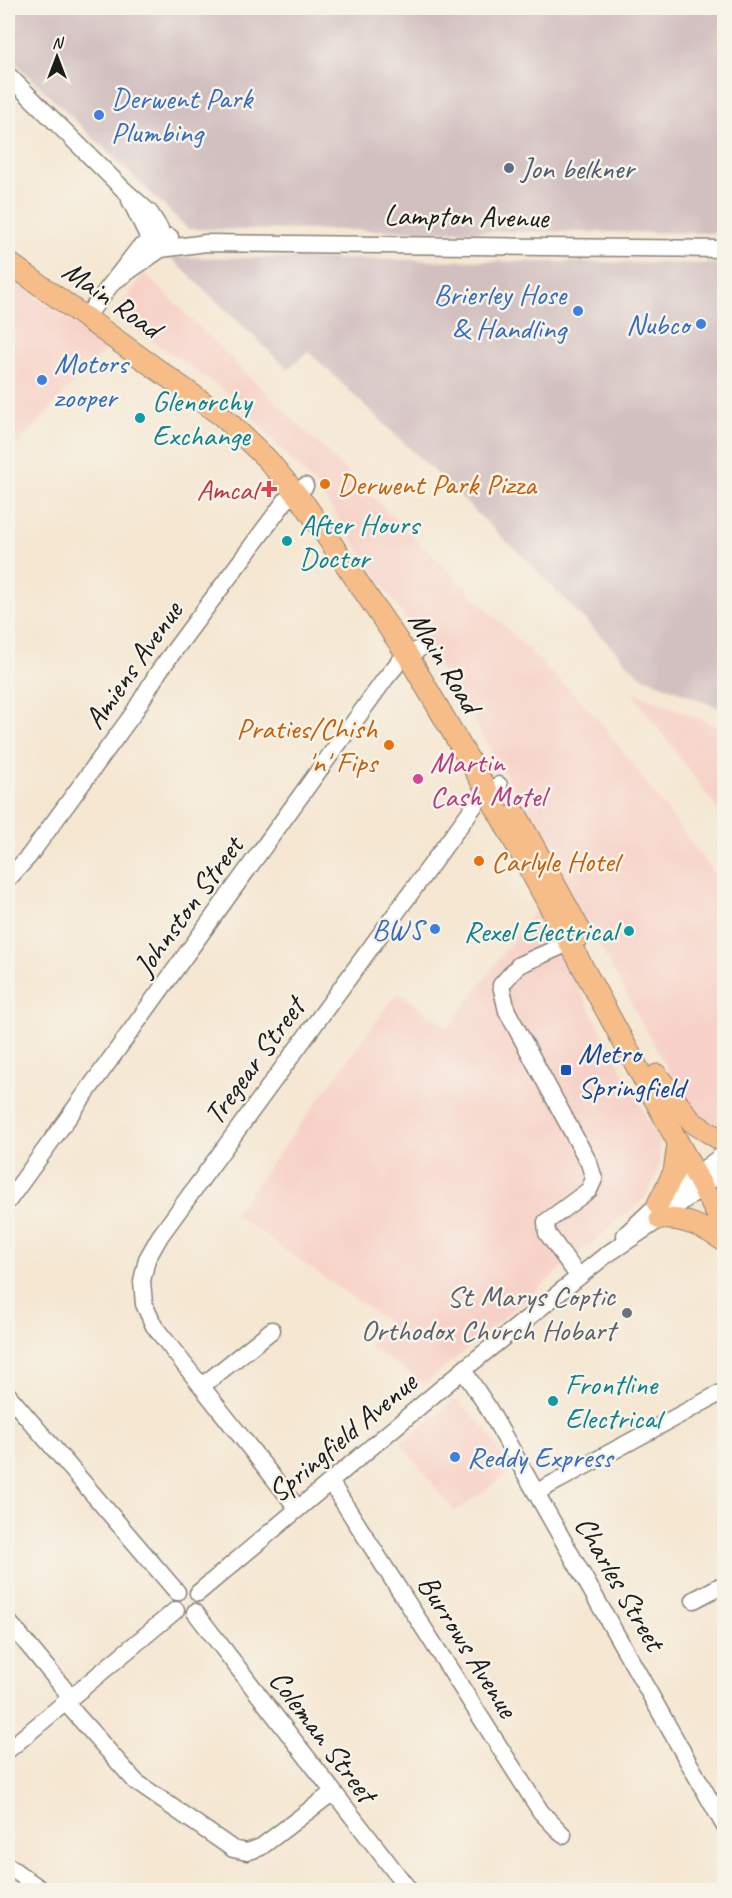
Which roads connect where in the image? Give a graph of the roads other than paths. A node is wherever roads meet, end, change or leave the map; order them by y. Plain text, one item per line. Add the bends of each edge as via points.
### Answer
1 (8, 75) edge
2 (123, 189) junction
3 (145, 207) junction
4 (190, 238) junction
5 (158, 243) junction
6 (206, 243) junction
7 (724, 249) edge
8 (8, 251) edge
9 (8, 262) edge
10 (88, 313) junction
11 (300, 489) junction
12 (413, 652) junction
13 (493, 788) junction
14 (8, 879) edge
15 (577, 939) junction
16 (657, 1075) junction
17 (724, 1142) edge
18 (678, 1144) junction
19 (724, 1154) edge
20 (708, 1176) edge
21 (8, 1201) edge
22 (724, 1202) edge
23 (659, 1211) junction
24 (724, 1227) edge
25 (724, 1241) edge
26 (579, 1277) junction
27 (272, 1330) dead end
28 (463, 1370) junction
29 (202, 1386) junction
30 (724, 1392) edge
31 (8, 1395) edge
32 (331, 1483) junction
33 (537, 1492) junction
34 (298, 1509) junction
35 (724, 1584) edge
36 (177, 1592) junction
37 (198, 1593) junction
38 (694, 1600) dead end
39 (176, 1610) junction
40 (195, 1612) junction
41 (8, 1621) edge
42 (68, 1700) junction
43 (8, 1750) edge
44 (332, 1793) junction
45 (724, 1825) edge
46 (563, 1834) dead end
47 (8, 1866) edge
48 (42, 1890) edge
49 (409, 1890) edge

1 - 2 street
2 - 3 street
2 - 5 street
3 - 4 street
3 - 5 street via 156,221
4 - 5 street, Lampton Avenue
4 - 6 street, Lampton Avenue
5 - 6 street, Lampton Avenue
5 - 10 street via 135,252
6 - 7 street, Lampton Avenue
8 - 10 main road, Main Road
9 - 10 main road, Main Road
10 - 11 main road, Main Road via 222,416
11 - 12 main road, Main Road
11 - 14 street, Amiens Avenue via 159,671 133,714
12 - 13 main road, Main Road
12 - 21 street, Johnston Street via 385,679
13 - 15 main road, Main Road
13 - 29 street, Tregear Street via 194,1188 147,1259 142,1292 148,1315
15 - 16 main road, Main Road
15 - 18 main road, Main Road
15 - 26 street via 519,965 501,985 511,1019 594,1179 584,1194 546,1222 547,1233
16 - 17 main road via 692,1122
16 - 20 main road, Main Road
18 - 20 main road, Main Road
18 - 23 main road via 674,1172
19 - 20 street, Springfield Avenue
20 - 22 main road, Main Road
20 - 23 street, Springfield Avenue
20 - 24 main road, Main Road
23 - 25 main road
23 - 26 street, Springfield Avenue via 638,1221
26 - 28 street, Springfield Avenue
27 - 29 street
28 - 32 street, Springfield Avenue
28 - 33 street, Charles Street
29 - 34 street, Tregear Street
30 - 33 street
31 - 36 street
32 - 34 street, Springfield Avenue
32 - 46 street, Burrows Avenue via 541,1812
33 - 45 street, Charles Street
34 - 37 street, Springfield Avenue
35 - 38 street
36 - 37 street via 188,1588
36 - 39 street via 173,1599
37 - 40 street via 200,1605
39 - 40 street via 183,1615
39 - 42 street
40 - 44 street, Coleman Street
41 - 42 street
42 - 43 street
42 - 44 street via 136,1782 233,1849 247,1852 261,1847
44 - 49 street, Coleman Street
47 - 48 street

